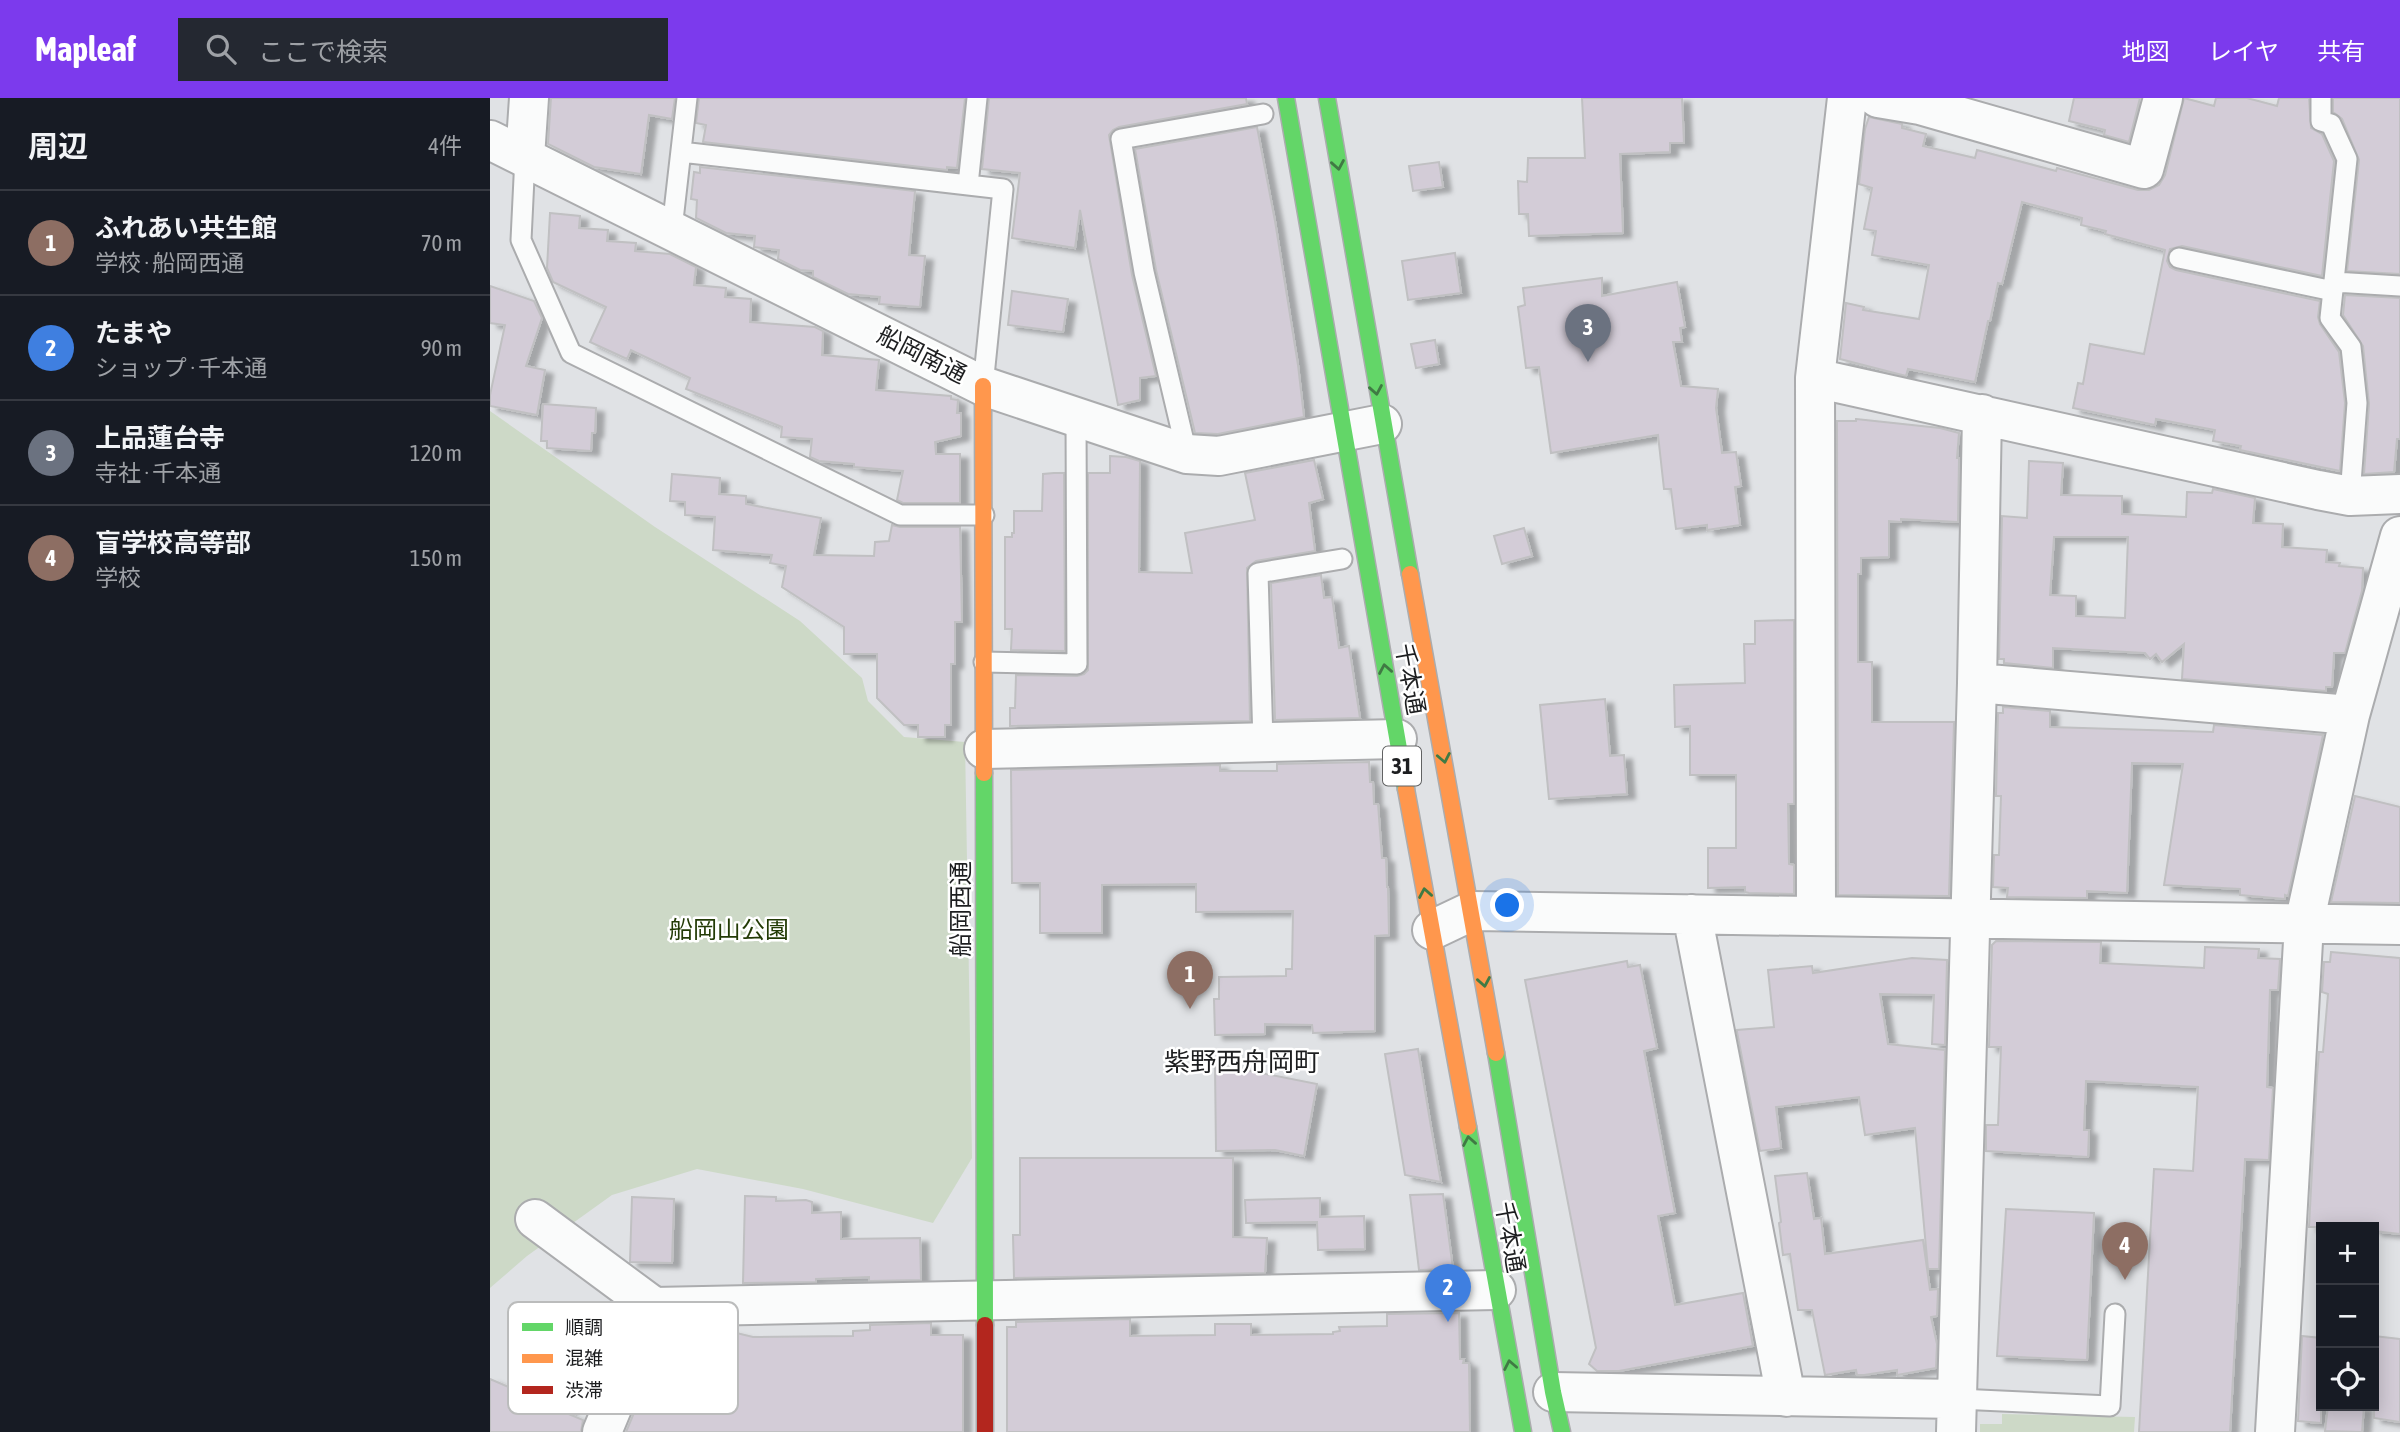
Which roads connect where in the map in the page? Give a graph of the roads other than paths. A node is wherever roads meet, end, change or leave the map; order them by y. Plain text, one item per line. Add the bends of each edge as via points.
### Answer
1 (529, 98) edge
2 (687, 98) edge
3 (977, 98) edge
4 (1286, 98) edge
5 (1327, 98) edge
6 (1847, 98) edge
7 (1878, 98) edge
8 (2163, 98) edge
9 (2321, 98) edge
10 (1921, 102) edge
11 (1264, 114) dead end
12 (490, 140) edge
13 (681, 152) junction
14 (524, 157) junction
15 (968, 185) junction
16 (672, 229) junction
17 (2179, 258) dead end
18 (2333, 286) junction
19 (2400, 286) edge
20 (1815, 378) junction
21 (983, 386) junction
22 (1982, 414) junction
23 (1076, 418) junction
24 (1382, 424) junction
25 (1345, 430) junction
26 (1186, 454) junction
27 (2400, 494) edge
28 (2350, 496) junction
29 (984, 515) junction
30 (2400, 536) edge
31 (1342, 559) dead end
32 (984, 662) junction
33 (1977, 683) junction
34 (2350, 715) junction
35 (1397, 739) junction
36 (1263, 742) junction
37 (984, 748) junction
38 (1472, 911) junction
39 (1692, 915) junction
40 (1816, 915) junction
41 (1970, 919) junction
42 (2304, 924) junction
43 (2400, 925) edge
44 (1432, 930) junction
45 (535, 1219) dead end
46 (1496, 1290) junction
47 (985, 1300) junction
48 (647, 1302) edge
49 (738, 1305) edge
50 (2115, 1314) dead end
51 (1553, 1392) junction
52 (1786, 1397) junction
53 (609, 1414) edge
54 (1957, 1416) edge
55 (602, 1432) edge
56 (985, 1432) edge
57 (1523, 1432) edge
58 (1562, 1432) edge
59 (2275, 1432) edge

1 - 14 street
2 - 13 lane
3 - 15 lane
4 - 25 main road, 千本通 / 31
5 -> 24 main road, 千本通 / 31
6 - 20 street
7 - 10 street
8 - 10 street via 2144,169
9 - 18 lane via 2321,121 2331,124 2347,159
11 - 26 lane via 1121,139 1144,272
12 - 14 street, 船岡南通
13 - 15 lane
13 - 16 lane
14 - 16 street, 船岡南通
14 - 29 lane via 521,240 571,353 900,515
15 - 21 lane via 1003,189
16 - 21 street, 船岡南通
17 - 18 lane
18 - 19 lane
18 - 28 lane via 2330,318 2351,347 2357,403
20 - 22 street
20 - 40 street
21 - 23 street, 船岡南通
21 - 29 main road, 船岡西通
22 - 28 street
22 - 33 street
23 - 26 street, 船岡南通
23 - 32 lane via 1077,664
24 - 25 street, 船岡南通
24 -> 38 main road, 千本通 / 31
25 - 26 street, 船岡南通 via 1219,456
35 -> 25 main road, 千本通 / 31
27 - 28 street
29 - 32 main road, 船岡西通
30 - 34 street
31 - 36 lane via 1258,573
32 - 37 main road, 船岡西通
33 - 34 street
33 - 41 street
34 - 42 street
35 - 36 street
44 -> 35 main road, 千本通 / 31
36 - 37 street
37 - 47 main road, 船岡西通
38 - 39 street
38 - 44 street
38 -> 51 main road, 千本通 / 31
39 - 40 street
39 - 52 street
40 - 41 street
41 - 42 street
41 - 54 street
42 - 43 street
42 - 59 street
46 -> 44 main road, 千本通 / 31
45 - 48 street
46 - 47 street
57 -> 46 main road, 千本通 / 31
47 - 49 street
47 - 56 main road, 船岡西通
50 - 54 lane via 2110,1406
51 - 52 street
51 - 58 main road, 千本通 / 31
52 - 54 street
53 - 55 street

